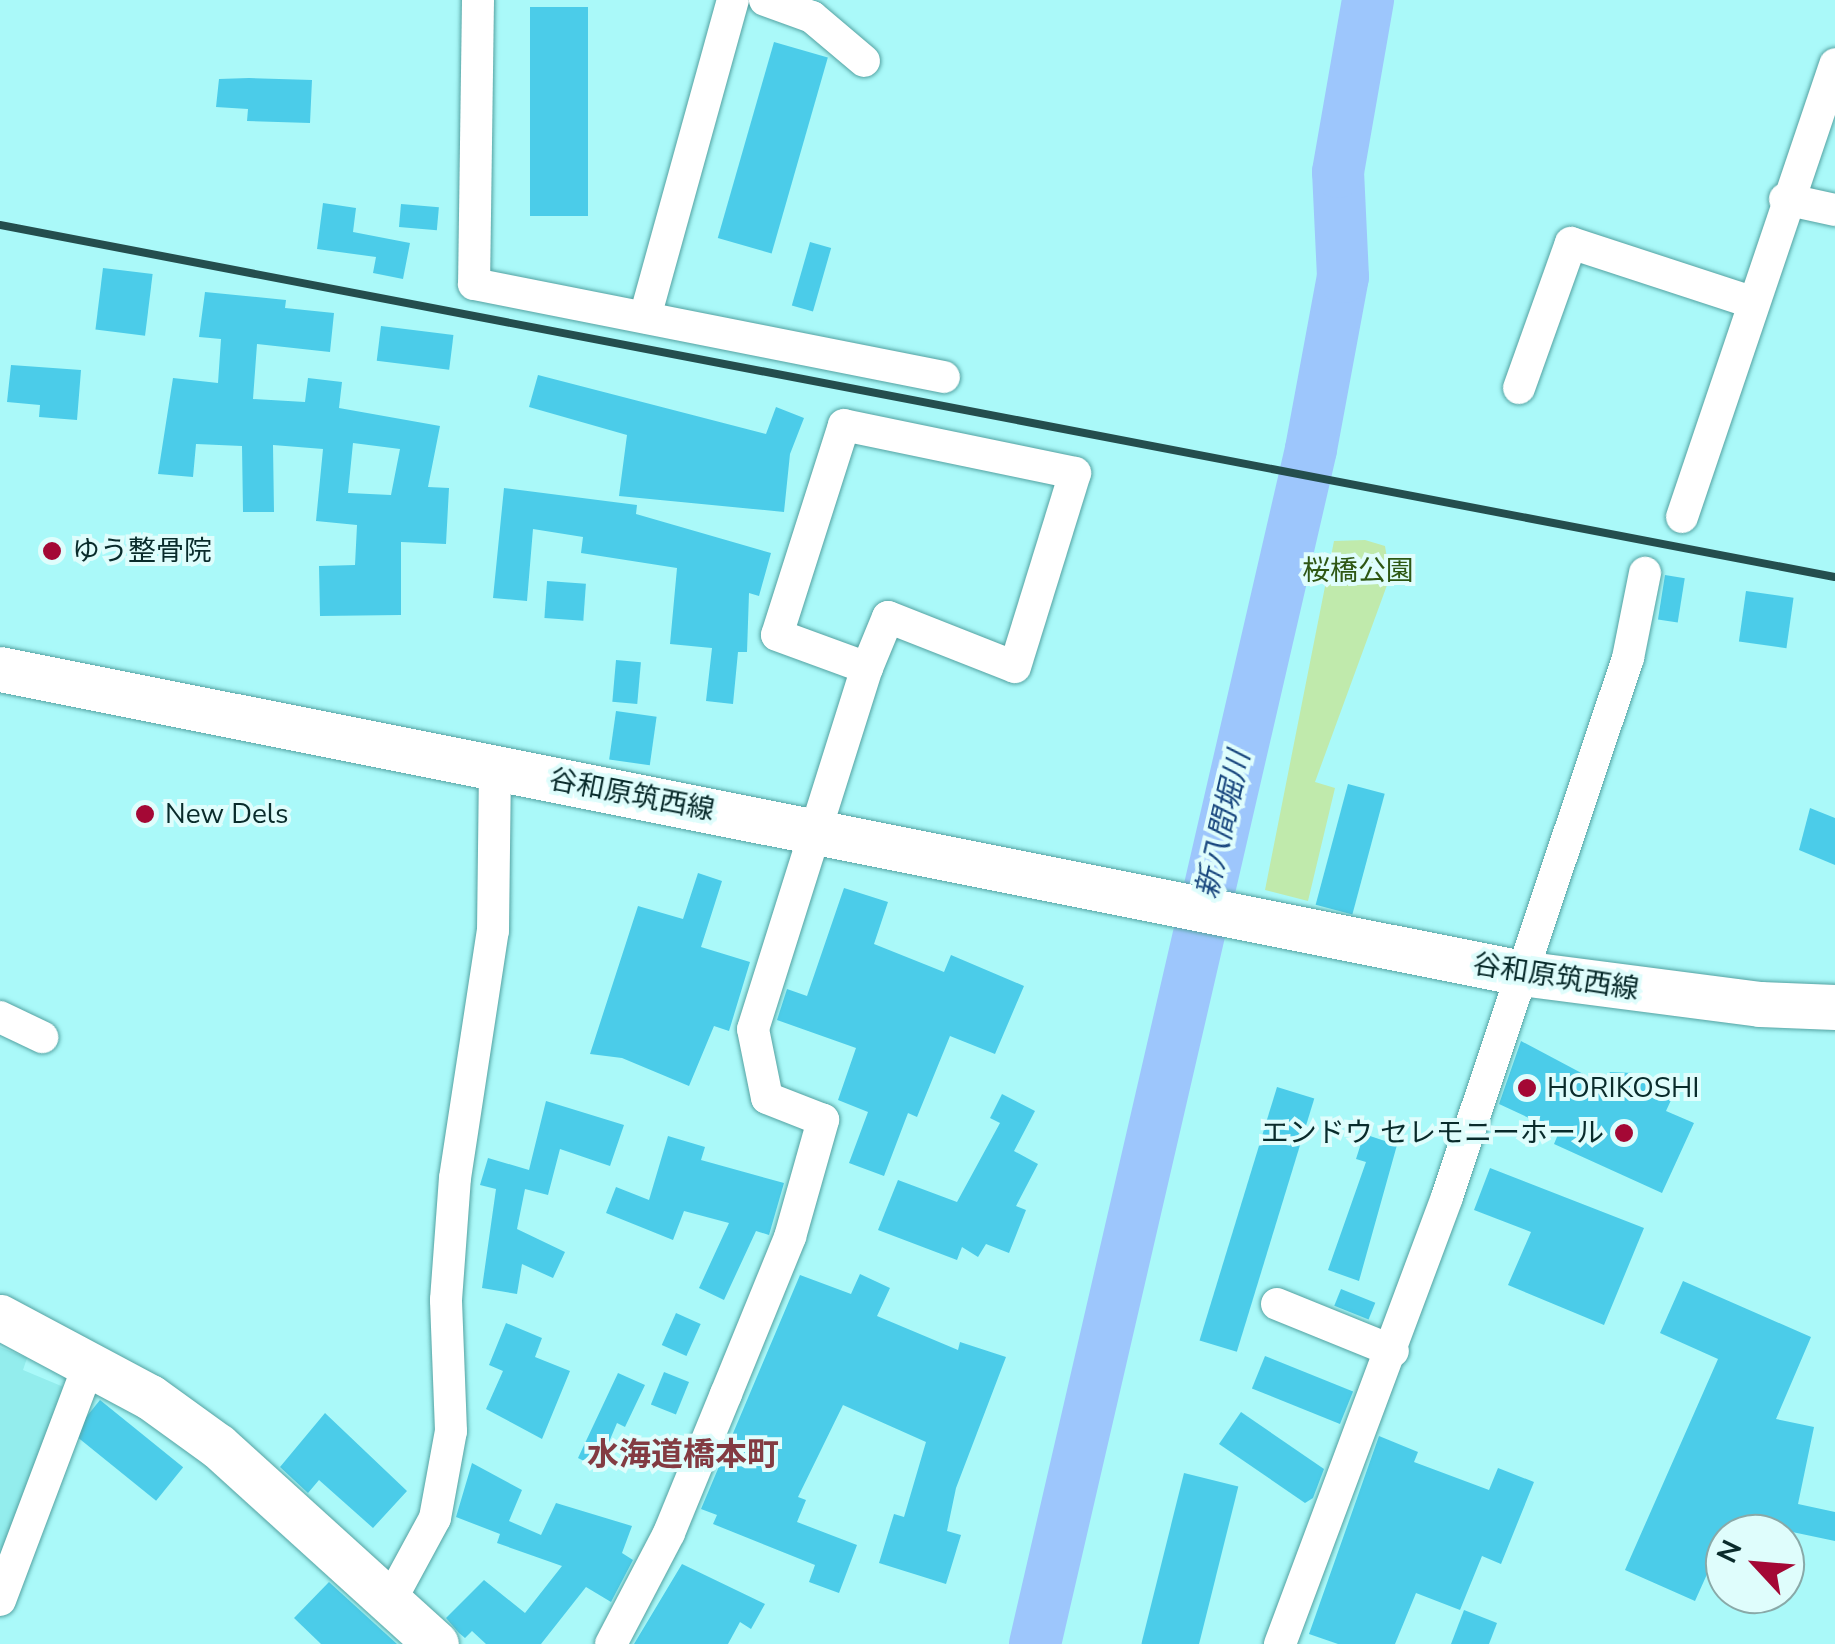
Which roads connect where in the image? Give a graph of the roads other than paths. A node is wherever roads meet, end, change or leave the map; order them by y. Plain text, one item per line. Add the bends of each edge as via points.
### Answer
1 (478, 0) edge
2 (733, 0) edge
3 (765, 0) edge
4 (864, 60) dead end
5 (1835, 64) edge
6 (1785, 200) junction
7 (1835, 210) edge
8 (1750, 302) junction
9 (646, 316) junction
10 (944, 377) dead end
11 (1519, 388) dead end
12 (1682, 516) dead end
13 (1646, 572) dead end
14 (0, 668) edge
15 (867, 668) junction
16 (494, 768) junction
17 (814, 833) junction
18 (1520, 973) junction
19 (1835, 1007) edge
20 (0, 1017) edge
21 (42, 1036) dead end
22 (1277, 1304) dead end
23 (0, 1317) edge
24 (1393, 1350) junction
25 (90, 1362) junction
26 (0, 1600) edge
27 (390, 1601) junction
28 (436, 1644) edge
29 (611, 1644) edge
30 (1280, 1644) edge

1 - 9 street via 474,284
2 - 9 street
3 - 4 street via 812,18
5 - 6 street
6 - 7 street
6 - 8 street
8 - 11 street via 1571,243
8 - 12 street
9 - 10 street
13 - 18 street via 1628,658
14 - 16 main road, 谷和原筑西線
15 - 15 street via 778,635 844,425 1075,473 1015,667 888,617
15 - 17 street
16 - 17 main road, 谷和原筑西線
16 - 27 street via 493,931 455,1178 446,1300 451,1431 435,1518
17 - 18 main road, 谷和原筑西線
17 - 29 street via 753,1029 768,1098 823,1120 790,1237 669,1533
18 - 19 main road, 谷和原筑西線 via 1675,995
18 - 24 street
20 - 21 street
22 - 24 street
23 - 25 main road
24 - 30 street
25 - 26 street
25 - 27 main road via 218,1446
27 - 28 main road

